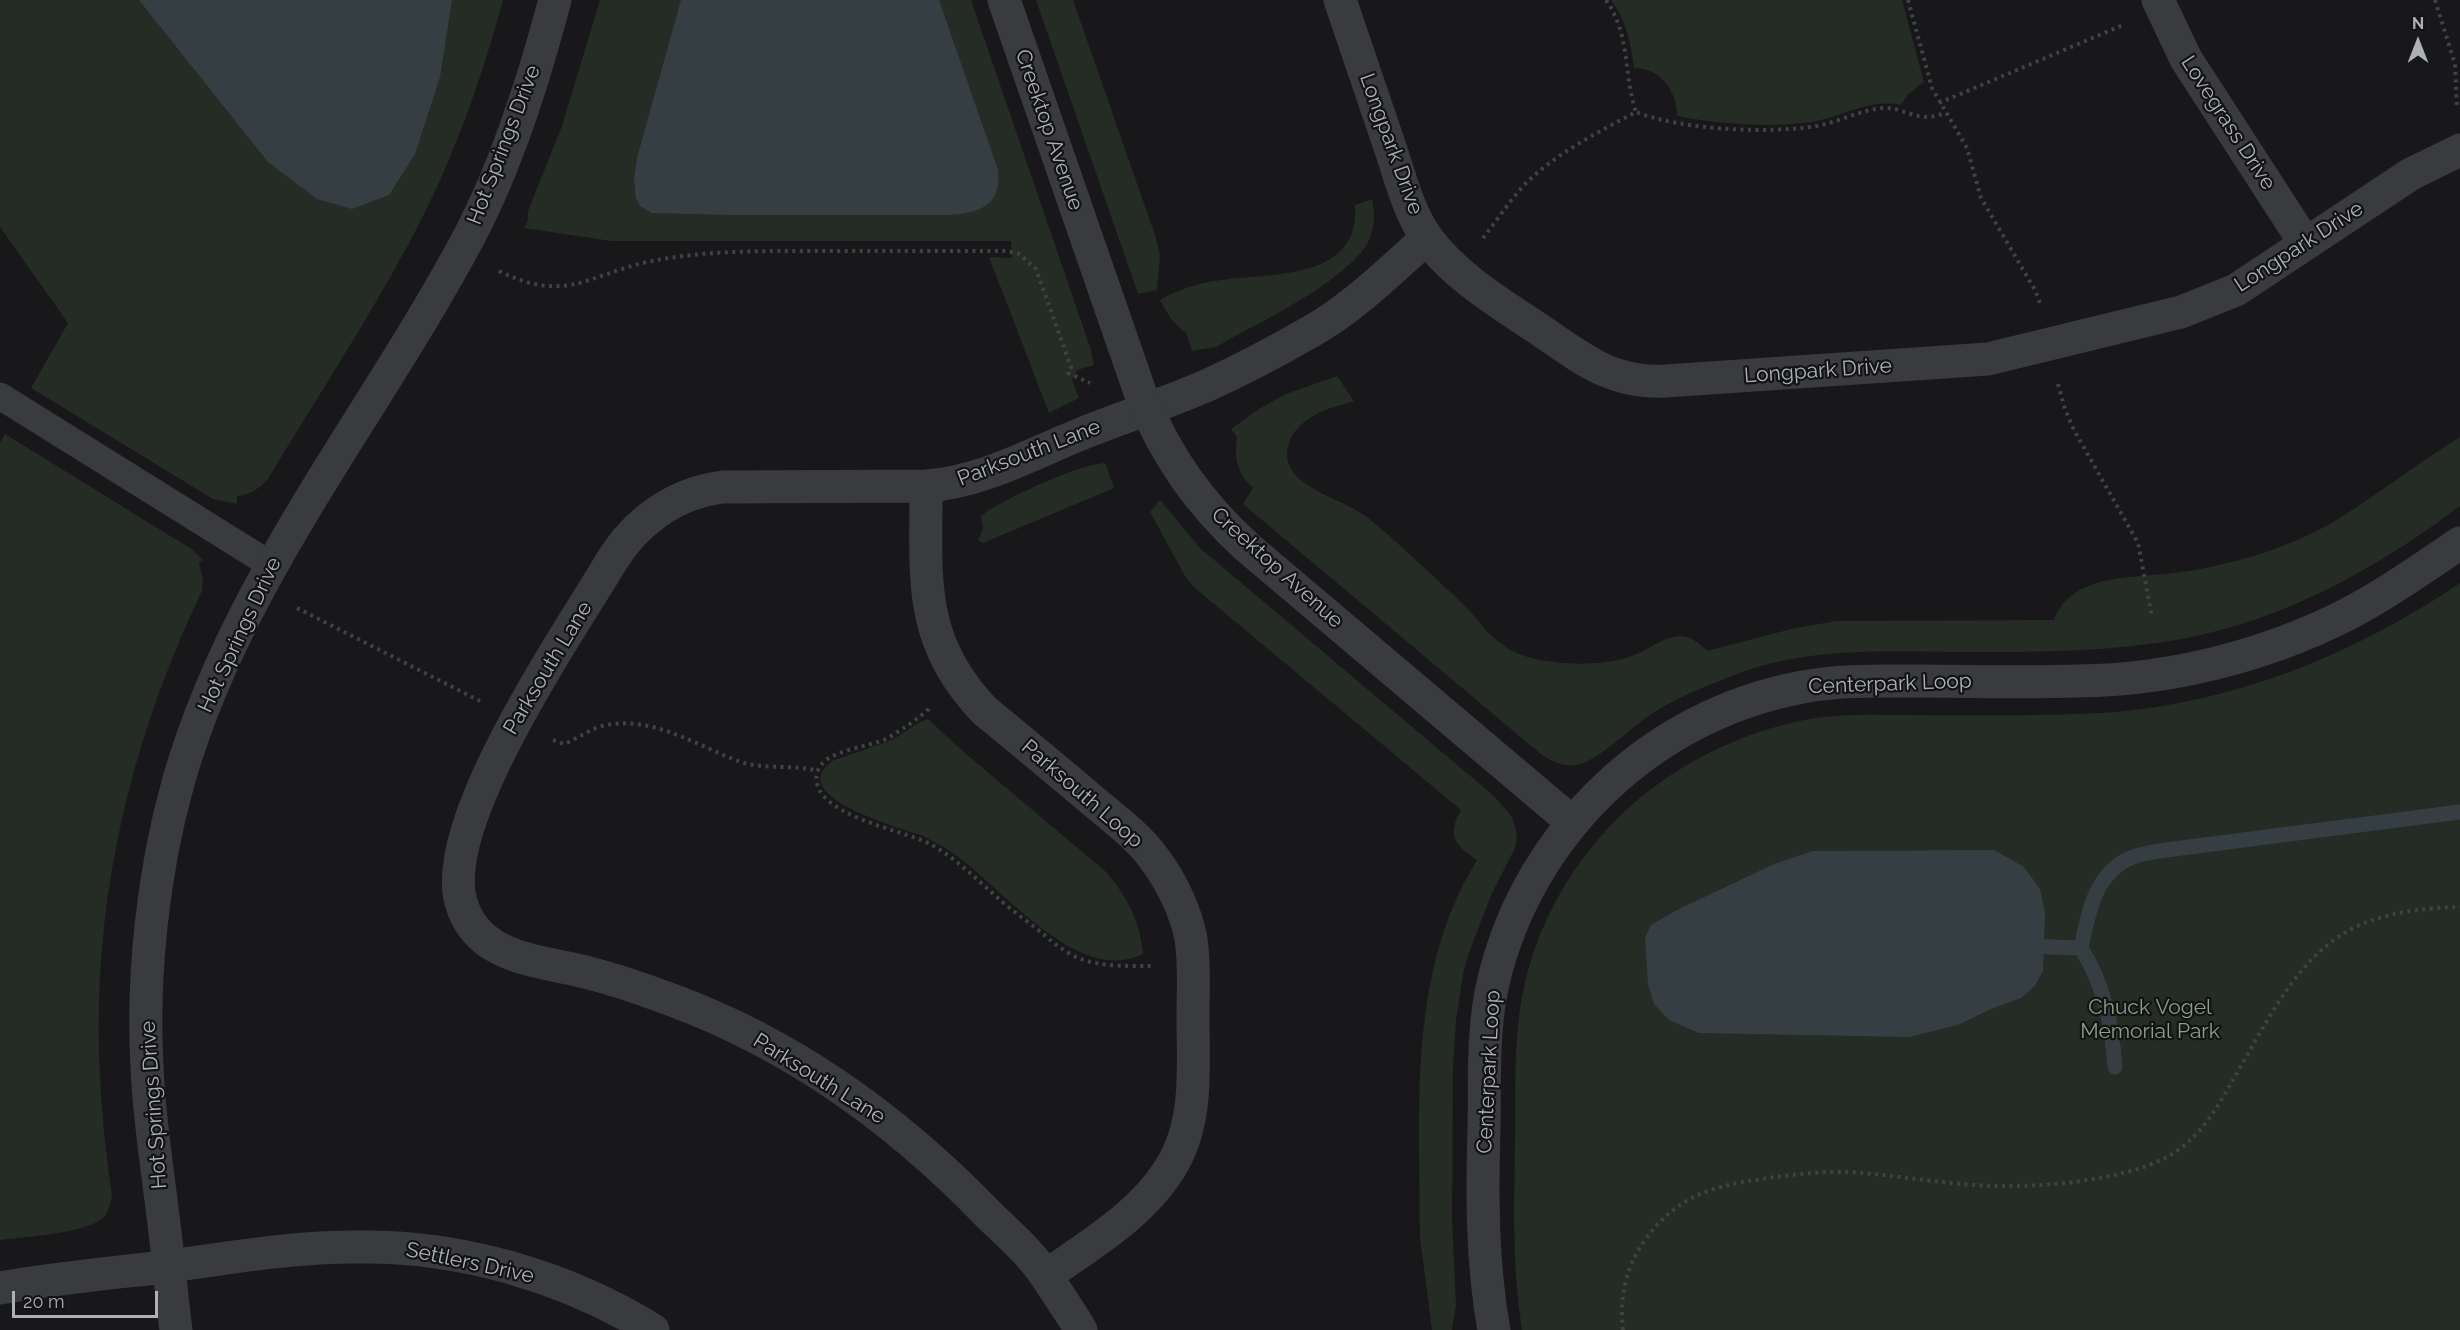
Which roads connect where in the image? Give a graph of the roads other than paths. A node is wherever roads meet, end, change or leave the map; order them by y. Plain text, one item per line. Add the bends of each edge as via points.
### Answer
1 (555, 0) edge
2 (1004, 0) edge
3 (1340, 0) edge
4 (2158, 0) edge
5 (2460, 150) edge
6 (1427, 238) junction
7 (2305, 243) junction
8 (0, 396) edge
9 (1147, 409) junction
10 (926, 486) junction
11 (2460, 543) edge
12 (271, 565) junction
13 (1572, 822) junction
14 (169, 1266) junction
15 (1046, 1276) junction
16 (0, 1288) edge
17 (176, 1330) edge
18 (653, 1330) edge
19 (1081, 1330) edge
20 (1494, 1330) edge

1 - 12 street, Hot Springs Drive via 519,115 471,232
2 - 9 street, Creektop Avenue
3 - 6 street, Longpark Drive via 1410,203
4 - 7 street, Lovegrass Drive via 2186,58
5 - 7 street, Longpark Drive via 2411,174
6 - 7 street, Longpark Drive via 1485,292 1588,363 1618,377 1652,382 2006,356 2196,307 2236,290
6 - 9 street, Parksouth Lane via 1311,332 1209,384
8 - 12 lane
9 - 10 street, Parksouth Lane via 966,480
9 - 13 street, Creektop Avenue via 1185,480 1224,525
10 - 15 street, Parksouth Loop via 930,608 938,642 951,669 985,711 1145,847 1167,879 1191,938 1194,1079 1181,1149 1168,1173 1142,1204
10 - 15 street, Parksouth Lane via 708,488 684,496 643,523 616,554 507,737 465,838 458,890 475,929 498,950 590,973 682,1004 747,1033 828,1079 887,1120 936,1161
11 - 13 street, Centerpark Loop via 2392,589 2326,624 2250,653 2192,668 2102,681 1825,683 1761,697 1714,715 1654,747 1610,781
12 - 14 street, Hot Springs Drive via 227,652 193,738 167,828 156,894 147,996 147,1067
13 - 20 street, Centerpark Loop via 1545,860 1511,927 1490,999 1483,1183 1485,1265
14 - 16 street, Settlers Drive
14 - 17 street, Hot Springs Drive
14 - 18 street, Settlers Drive via 317,1248 431,1251 553,1281 604,1302
15 - 19 street, Parksouth Lane

